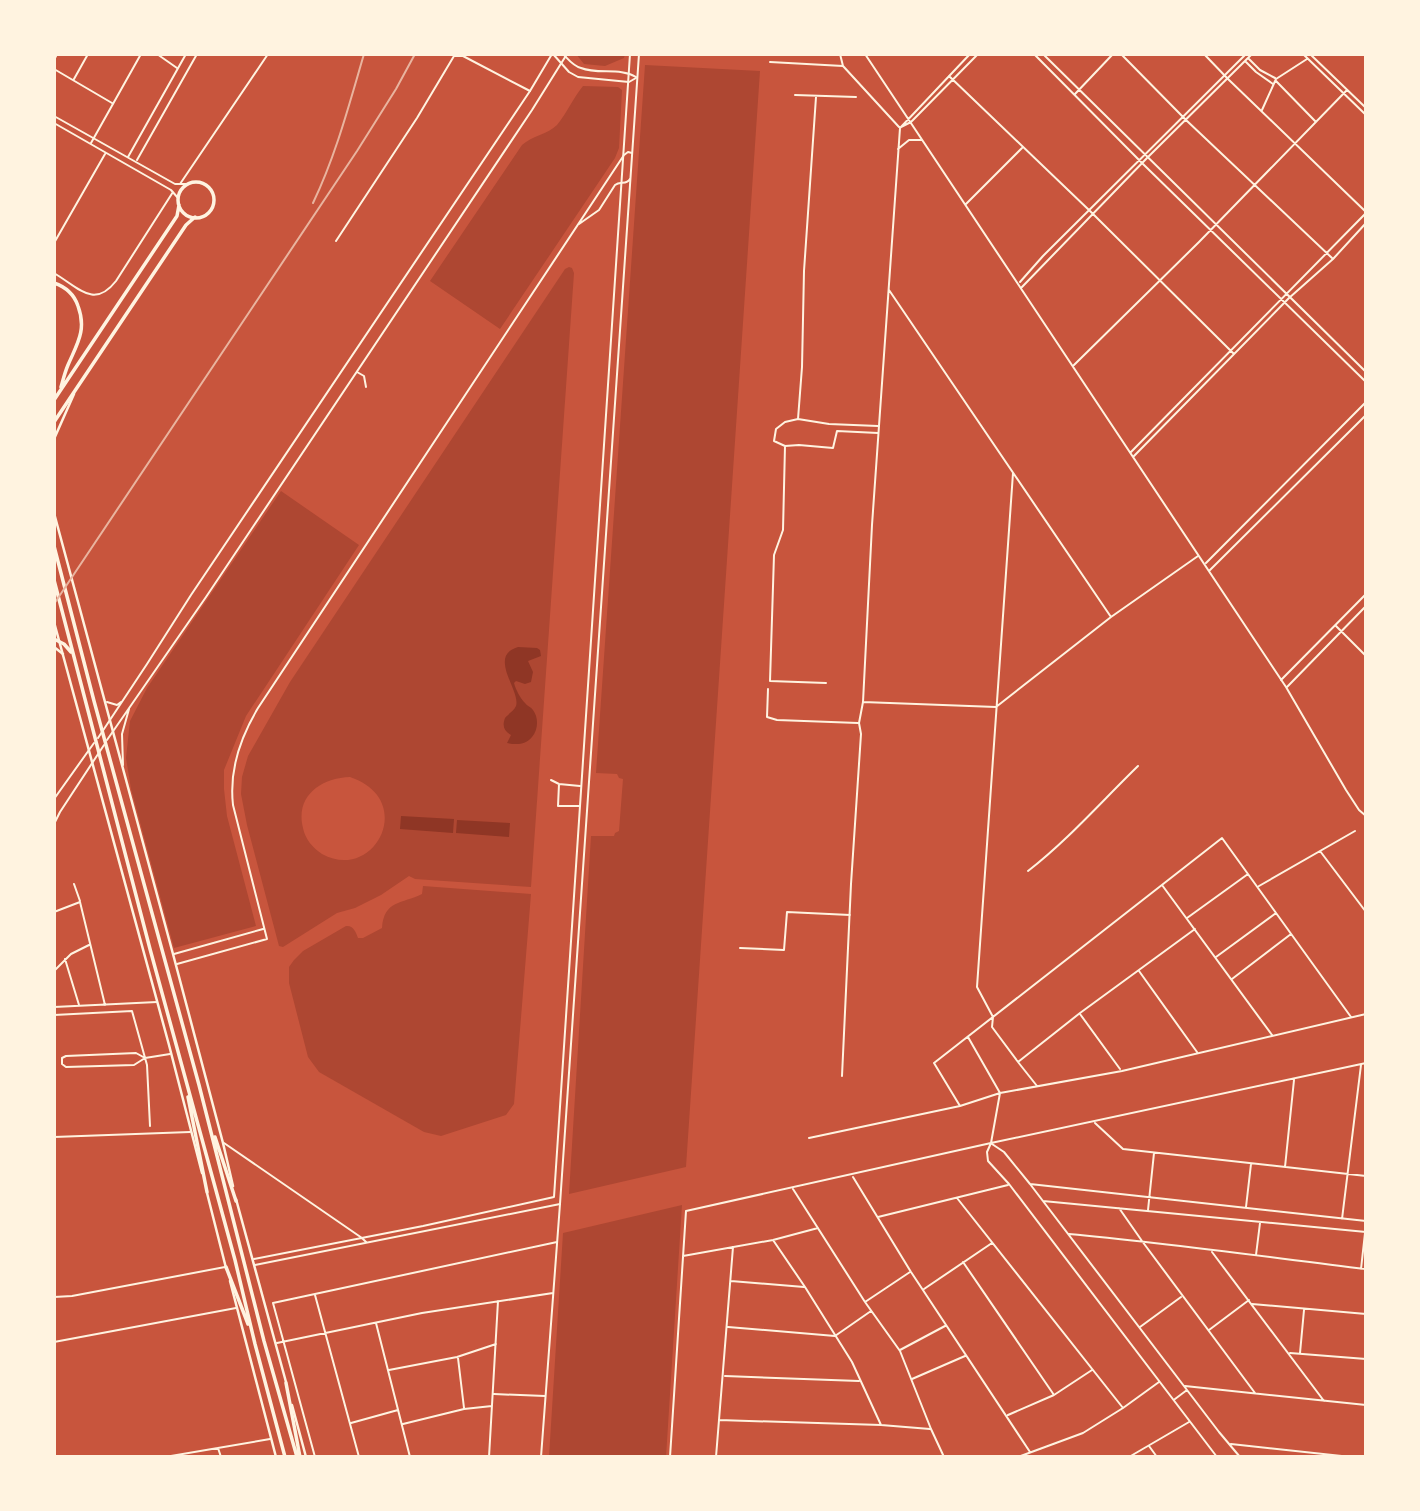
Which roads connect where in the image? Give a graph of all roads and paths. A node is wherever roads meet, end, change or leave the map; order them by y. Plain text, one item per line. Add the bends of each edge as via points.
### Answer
1 (57, 54) edge
2 (88, 54) edge
3 (141, 54) edge
4 (157, 54) edge
5 (186, 54) edge
6 (197, 54) edge
7 (267, 54) edge
8 (553, 54) edge
9 (563, 54) edge
10 (631, 54) edge
11 (639, 54) edge
12 (840, 54) edge
13 (865, 54) edge
14 (970, 54) edge
15 (978, 54) edge
16 (1034, 54) edge
17 (1043, 54) edge
18 (1113, 54) edge
19 (1121, 54) edge
20 (1204, 54) edge
21 (1246, 54) edge
22 (1252, 54) edge
23 (1303, 54) edge
24 (1310, 54) edge
25 (567, 56) edge
26 (1248, 58) junction
27 (1308, 59) junction
28 (54, 60) edge
29 (1245, 61) junction
30 (770, 62) dead end
31 (562, 64) junction
32 (843, 66) junction
33 (54, 69) edge
34 (177, 69) junction
35 (629, 73) junction
36 (1225, 75) junction
37 (949, 76) junction
38 (637, 78) junction
39 (1228, 79) junction
40 (74, 80) junction
41 (954, 80) junction
42 (1275, 81) junction
43 (629, 82) junction
44 (1079, 90) junction
45 (1347, 90) junction
46 (530, 91) junction
47 (1344, 93) junction
48 (1074, 94) junction
49 (795, 95) dead end
50 (816, 97) junction
51 (856, 97) dead end
52 (113, 103) junction
53 (1366, 108) edge
54 (1261, 111) junction
55 (1366, 115) edge
56 (54, 116) edge
57 (1183, 116) junction
58 (908, 118) junction
59 (1186, 120) junction
60 (911, 122) junction
61 (1316, 122) junction
62 (54, 123) edge
63 (900, 128) junction
64 (94, 139) junction
65 (922, 140) junction
66 (1295, 143) junction
67 (90, 144) junction
68 (1023, 147) junction
69 (897, 150) junction
70 (106, 153) junction
71 (632, 154) junction
72 (624, 155) junction
73 (1144, 155) junction
74 (128, 157) junction
75 (1147, 158) junction
76 (1140, 160) junction
77 (136, 161) junction
78 (1143, 164) junction
79 (631, 178) junction
80 (622, 183) junction
81 (187, 184) junction
82 (179, 185) junction
83 (1254, 185) junction
84 (173, 192) junction
85 (178, 198) junction
86 (179, 205) junction
87 (966, 205) junction
88 (1090, 211) junction
89 (1366, 212) edge
90 (1092, 215) junction
91 (195, 217) junction
92 (1366, 223) edge
93 (578, 225) junction
94 (1215, 225) junction
95 (1210, 229) junction
96 (618, 240) junction
97 (626, 240) junction
98 (336, 241) dead end
99 (54, 243) edge
100 (1327, 253) junction
101 (1333, 259) junction
102 (54, 273) edge
103 (1159, 280) junction
104 (54, 283) edge
105 (1018, 284) junction
106 (1021, 288) junction
107 (888, 290) junction
108 (1286, 295) junction
109 (1290, 298) junction
110 (1281, 299) junction
111 (1285, 303) junction
112 (1230, 351) junction
113 (1234, 354) junction
114 (610, 360) junction
115 (617, 361) junction
116 (1073, 366) junction
117 (357, 372) junction
118 (1366, 372) edge
119 (1366, 382) edge
120 (366, 387) dead end
121 (76, 390) junction
122 (59, 392) junction
123 (54, 400) edge
124 (1366, 402) edge
125 (1366, 415) edge
126 (798, 419) junction
127 (54, 422) edge
128 (879, 426) junction
129 (879, 433) junction
130 (54, 439) edge
131 (785, 446) junction
132 (1130, 452) junction
133 (604, 453) junction
134 (611, 454) junction
135 (1133, 456) junction
136 (1298, 471) junction
137 (1013, 473) junction
138 (1305, 476) junction
139 (54, 513) edge
140 (1234, 535) junction
141 (1240, 541) junction
142 (54, 546) edge
143 (1199, 555) junction
144 (597, 557) junction
145 (604, 558) junction
146 (1205, 565) junction
147 (1209, 571) junction
148 (54, 580) edge
149 (1366, 594) edge
150 (1366, 606) edge
151 (1111, 617) junction
152 (54, 622) edge
153 (1335, 625) junction
154 (1341, 632) junction
155 (54, 639) edge
156 (54, 647) edge
157 (591, 651) junction
158 (598, 651) junction
159 (63, 654) junction
160 (73, 654) junction
161 (1366, 656) edge
162 (1281, 680) junction
163 (826, 683) dead end
164 (1286, 687) junction
165 (768, 689) dead end
166 (103, 699) junction
167 (122, 702) junction
168 (863, 702) junction
169 (131, 704) junction
170 (996, 707) junction
171 (110, 720) junction
172 (859, 723) junction
173 (113, 730) junction
174 (89, 751) junction
175 (92, 764) junction
176 (1138, 766) dead end
177 (124, 773) junction
178 (582, 778) junction
179 (589, 778) junction
180 (551, 780) dead end
181 (559, 784) junction
182 (582, 786) junction
183 (54, 799) edge
184 (580, 807) junction
185 (1366, 816) edge
186 (579, 821) junction
187 (586, 821) junction
188 (54, 824) edge
189 (1355, 831) dead end
190 (1320, 850) junction
191 (577, 855) junction
192 (584, 855) junction
193 (1028, 871) dead end
194 (1248, 874) junction
195 (74, 884) dead end
196 (1162, 885) junction
197 (1257, 887) junction
198 (574, 891) junction
199 (582, 891) junction
200 (1366, 901) edge
201 (80, 902) junction
202 (1360, 904) junction
203 (54, 912) edge
204 (1366, 912) edge
205 (1276, 913) junction
206 (850, 915) junction
207 (1186, 918) junction
208 (264, 929) junction
209 (1195, 929) junction
210 (1291, 934) junction
211 (90, 944) junction
212 (740, 948) dead end
213 (173, 954) junction
214 (1216, 957) junction
215 (65, 959) junction
216 (176, 965) junction
217 (1138, 970) junction
218 (54, 971) edge
219 (569, 971) junction
220 (577, 972) junction
221 (1231, 979) junction
222 (157, 1002) junction
223 (105, 1005) junction
224 (79, 1006) junction
225 (54, 1007) edge
226 (1080, 1013) junction
227 (1366, 1014) edge
228 (54, 1015) edge
229 (993, 1017) junction
230 (1351, 1017) junction
231 (1272, 1036) junction
232 (968, 1037) junction
233 (1198, 1053) junction
234 (171, 1054) junction
235 (145, 1058) junction
236 (1018, 1062) junction
237 (1366, 1063) edge
238 (181, 1064) junction
239 (562, 1064) junction
240 (1362, 1064) junction
241 (570, 1065) junction
242 (1122, 1071) junction
243 (842, 1076) dead end
244 (1294, 1079) junction
245 (199, 1085) junction
246 (1038, 1087) junction
247 (1000, 1093) junction
248 (960, 1105) junction
249 (1094, 1122) junction
250 (150, 1126) dead end
251 (190, 1132) junction
252 (54, 1137) edge
253 (809, 1138) dead end
254 (223, 1143) junction
255 (991, 1143) junction
256 (557, 1147) junction
257 (565, 1147) junction
258 (1155, 1152) junction
259 (1251, 1163) junction
260 (1285, 1167) junction
261 (1348, 1174) junction
262 (851, 1175) junction
263 (1366, 1176) edge
264 (1009, 1184) junction
265 (1030, 1184) junction
266 (792, 1188) junction
267 (207, 1192) junction
268 (554, 1197) junction
269 (1149, 1197) junction
270 (957, 1198) junction
271 (1042, 1200) junction
272 (236, 1201) junction
273 (560, 1204) junction
274 (1119, 1208) junction
275 (1246, 1208) junction
276 (1148, 1211) junction
277 (878, 1217) junction
278 (1342, 1219) junction
279 (1260, 1222) junction
280 (1366, 1222) edge
281 (819, 1228) junction
282 (1365, 1232) edge
283 (1068, 1233) junction
284 (362, 1238) junction
285 (773, 1240) junction
286 (1142, 1241) junction
287 (557, 1242) junction
288 (992, 1242) junction
289 (367, 1243) junction
290 (733, 1247) junction
291 (1211, 1251) junction
292 (683, 1256) junction
293 (1256, 1256) junction
294 (253, 1259) junction
295 (964, 1262) junction
296 (254, 1265) junction
297 (226, 1267) junction
298 (1362, 1269) junction
299 (1366, 1269) edge
300 (911, 1272) junction
301 (731, 1281) junction
302 (805, 1287) junction
303 (923, 1289) junction
304 (553, 1293) junction
305 (315, 1294) junction
306 (1182, 1296) junction
307 (54, 1297) edge
308 (1249, 1300) junction
309 (498, 1301) junction
310 (865, 1302) junction
311 (1251, 1304) junction
312 (237, 1308) junction
313 (1305, 1309) junction
314 (871, 1311) junction
315 (1366, 1314) edge
316 (376, 1322) junction
317 (946, 1325) junction
318 (727, 1326) junction
319 (1139, 1327) junction
320 (1208, 1330) junction
321 (327, 1334) junction
322 (835, 1336) junction
323 (54, 1342) edge
324 (282, 1342) junction
325 (276, 1343) junction
326 (255, 1344) junction
327 (496, 1344) junction
328 (900, 1351) junction
329 (1288, 1353) junction
330 (1300, 1354) junction
331 (966, 1356) junction
332 (457, 1357) junction
333 (1366, 1359) edge
334 (1093, 1369) junction
335 (388, 1370) junction
336 (723, 1376) junction
337 (911, 1379) junction
338 (860, 1381) junction
339 (1160, 1382) junction
340 (286, 1383) junction
341 (1184, 1385) junction
342 (1187, 1390) junction
343 (1255, 1393) junction
344 (493, 1394) junction
345 (1054, 1395) junction
346 (546, 1396) junction
347 (1174, 1400) junction
348 (1324, 1401) junction
349 (1366, 1405) edge
350 (492, 1406) junction
351 (1123, 1408) junction
352 (464, 1409) junction
353 (398, 1410) junction
354 (1006, 1416) junction
355 (719, 1420) junction
356 (1190, 1421) junction
357 (350, 1424) junction
358 (402, 1424) junction
359 (881, 1425) junction
360 (931, 1429) junction
361 (271, 1439) junction
362 (1230, 1443) junction
363 (1148, 1446) junction
364 (218, 1447) junction
365 (1030, 1452) junction
366 (1306, 1452) junction
367 (358, 1456) edge
368 (165, 1457) edge
369 (221, 1457) edge
370 (276, 1457) edge
371 (285, 1457) edge
372 (298, 1457) edge
373 (306, 1457) edge
374 (315, 1457) edge
375 (352, 1457) edge
376 (410, 1457) edge
377 (489, 1457) edge
378 (541, 1457) edge
379 (670, 1457) edge
380 (716, 1457) edge
381 (944, 1457) edge
382 (1018, 1457) edge
383 (1129, 1457) edge
384 (1157, 1457) edge
385 (1217, 1457) edge
386 (1240, 1457) edge
387 (1309, 1457) edge
388 (1350, 1457) edge

1 - 28 street
2 - 40 street
3 - 52 street
4 - 34 street
5 - 34 street
6 - 77 street
7 - 82 street
8 - 31 street
8 - 46 street
9 - 25 street
10 - 35 street
11 - 38 street
12 - 32 street
13 - 58 street
14 - 37 street
15 - 41 street
16 - 48 street
17 - 44 street
18 - 44 street
19 - 57 street
20 - 36 street
21 - 36 street
22 - 26 street
23 - 27 street
24 - 45 street
25 - 31 street
25 - 35 street via 582,69
26 - 29 street
26 - 42 street
27 - 42 street
27 - 47 street
29 - 39 street
29 - 42 street
30 - 32 street
31 - 43 street via 578,78
31 - 117 street
32 - 63 street
33 - 40 street
34 - 74 street
35 - 38 street
35 - 43 street
36 - 39 street
36 - 57 street
37 - 41 street
37 - 58 street
38 - 43 street
38 - 71 street
39 - 54 street
39 - 59 street
40 - 52 street
41 - 60 street
41 - 68 street
42 - 54 street
42 - 61 street
43 - 72 street
44 - 48 street
44 - 73 street
45 - 47 street
45 - 53 street
46 - 98 street via 463,56 454,56
46 - 167 street
47 - 55 street
47 - 61 street
48 - 76 street
49 - 50 street
50 - 51 street
50 - 126 street
52 - 64 street
54 - 66 street
56 - 64 street
57 - 59 street
57 - 73 street
58 - 60 street
58 - 63 street
59 - 75 street
59 - 83 street
60 - 63 street
60 - 65 street
61 - 66 street
62 - 67 street
63 - 69 street
64 - 67 street
64 - 74 street
65 - 69 street via 909,141
65 - 87 street
66 - 83 street
66 - 89 street
67 - 70 street
68 - 87 street
68 - 88 street
69 - 107 street
70 - 84 street
70 - 99 street
71 - 72 street
71 - 79 street
72 - 80 street
72 - 93 street
73 - 75 street
73 - 76 street
74 - 77 street
75 - 78 street
75 - 94 street
76 - 78 street
76 - 88 street
77 - 82 street
78 - 90 street
78 - 95 street
79 - 80 street
79 - 97 street
80 - 93 street via 615,185 599,210
80 - 96 street
81 - 82 street
81 - 85 highway
81 - 91 highway via 204,183 213,194 210,210
83 - 94 street
83 - 100 street
84 - 85 street
84 - 102 street via 108,291 89,295
85 - 86 highway
86 - 91 highway via 185,214
86 - 122 highway via 177,216
87 - 105 street
88 - 90 street
88 - 105 street
89 - 100 street
90 - 103 street
90 - 106 street
91 - 121 highway
92 - 101 street
93 - 208 street via 246,729 231,790
94 - 95 street
94 - 108 street
95 - 103 street
95 - 110 street
96 - 97 street
96 - 114 street
97 - 115 street
100 - 101 street
100 - 108 street
101 - 109 street
103 - 112 street
103 - 116 street
104 - 122 highway via 76,301 82,329
105 - 106 street
106 - 116 street
107 - 128 street
107 - 137 street
108 - 109 street
108 - 110 street
109 - 111 street
109 - 118 street
110 - 111 street
110 - 112 street
111 - 113 street
111 - 119 street
112 - 113 street
112 - 132 street
113 - 135 street
114 - 115 street
114 - 133 street
115 - 134 street
116 - 132 street
117 - 120 street
117 - 169 street
121 - 127 highway
121 - 130 main road
122 - 123 highway
124 - 136 street
125 - 138 street
126 - 128 street
126 - 131 street via 776,429 774,441
128 - 129 street
129 - 131 street via 837,431 833,449
129 - 168 street
131 - 163 street via 783,530 774,555 770,681
132 - 135 street
133 - 134 street
133 - 144 street
134 - 145 street
135 - 143 street
136 - 138 street
136 - 140 street
137 - 151 street
137 - 170 street
138 - 141 street
139 - 166 main road
140 - 141 street
140 - 146 street
141 - 147 street
142 - 245 highway
143 - 146 street
143 - 151 street
144 - 145 street
144 - 157 street
145 - 158 street
146 - 147 street
147 - 162 street
148 - 160 highway
149 - 153 street
150 - 154 street
151 - 170 street
152 - 159 main road
153 - 154 street
153 - 162 street
154 - 161 street
154 - 164 street
155 - 160 highway
156 - 159 main road
157 - 158 street
157 - 178 street
158 - 179 street
159 - 174 main road
160 - 238 highway
162 - 164 street
164 - 185 street
165 - 172 street via 767,716 777,720
166 - 167 street via 113,705
166 - 171 main road
167 - 171 street
168 - 170 street
168 - 172 street
169 - 173 street
169 - 177 street via 122,734
170 - 229 street via 977,987
171 - 173 main road
171 - 174 street
172 - 206 street
173 - 175 street
173 - 177 main road
174 - 175 main road
174 - 183 street
175 - 188 street
175 - 222 main road
176 - 193 street
177 - 213 main road
178 - 179 street
178 - 182 street
179 - 187 street
180 - 181 street
181 - 182 street
181 - 184 street via 558,806
182 - 184 street
184 - 186 street
186 - 187 street
186 - 191 street
187 - 192 street
189 - 190 street
190 - 197 street
190 - 202 street
191 - 192 street
191 - 198 street
192 - 199 street
194 - 196 street via 1222,838
194 - 197 street
194 - 207 street
195 - 201 street
196 - 207 street
196 - 229 street
197 - 205 street
198 - 199 street
198 - 219 street
199 - 220 street
200 - 202 street
201 - 203 street
201 - 211 street
202 - 204 street
205 - 210 street
205 - 214 street
206 - 212 street via 787,912 784,950
206 - 243 street
207 - 209 street
208 - 213 street
208 - 216 street via 267,939
209 - 214 street
209 - 217 street
210 - 221 street
210 - 230 street
211 - 215 street
211 - 223 street
213 - 216 main road
214 - 221 street
215 - 218 street
215 - 224 street
216 - 254 main road
217 - 226 street
217 - 233 street
219 - 220 street
219 - 239 street
220 - 241 street
221 - 231 street
222 - 223 street
222 - 234 main road
223 - 224 street
224 - 225 street
226 - 236 street
226 - 242 street
227 - 230 street
228 - 235 street via 132,1011
229 - 232 street
229 - 236 street via 992,1027
230 - 231 street
231 - 233 street
232 - 247 street
232 - 248 street via 934,1063
233 - 242 street
234 - 235 street
234 - 251 main road
235 - 235 street via 136,1053 66,1056 62,1064 134,1065
235 - 250 street
236 - 246 street
237 - 240 street
238 - 267 highway
238 - 326 highway
239 - 241 street
239 - 256 street
240 - 244 street
240 - 261 street
241 - 257 street
242 - 246 street
244 - 249 street
244 - 260 street
245 - 272 highway
245 - 372 highway
246 - 247 street
247 - 248 street
247 - 255 street
248 - 253 street
249 - 255 street
249 - 258 street via 1123,1149
251 - 252 street
251 - 267 main road
254 - 272 main road
254 - 284 street
255 - 262 street
255 - 264 street via 988,1161
255 - 265 street
256 - 257 street
256 - 268 street
257 - 273 street
258 - 259 street
258 - 269 street
259 - 260 street
259 - 275 street
260 - 261 street
261 - 263 street
261 - 278 street
262 - 266 street
262 - 277 street
264 - 270 street
264 - 339 street
265 - 269 street
265 - 271 street
266 - 281 street
266 - 292 street via 686,1211
267 - 297 main road
268 - 273 street
268 - 284 street
269 - 275 street
269 - 276 street
270 - 277 street
270 - 288 street
271 - 274 street
271 - 283 street
272 - 294 main road
273 - 287 street
273 - 289 street
274 - 276 street
274 - 286 street
275 - 278 street
276 - 279 street
277 - 300 street
278 - 280 street
279 - 282 street
279 - 293 street
281 - 285 street
281 - 310 street
282 - 298 street
283 - 286 street
283 - 319 street
284 - 289 street
284 - 294 street
285 - 290 street
285 - 302 street
286 - 291 street
286 - 306 street
287 - 304 street
287 - 305 street
288 - 295 street
288 - 334 street
289 - 296 street
290 - 292 street
290 - 301 street
291 - 293 street
291 - 308 street
292 - 379 street
293 - 298 street
294 - 296 main road
295 - 303 street
295 - 345 street
296 - 325 main road
297 - 307 street
297 - 312 main road
297 - 326 highway
298 - 299 street
300 - 303 street
300 - 310 street
301 - 302 street
301 - 318 street
302 - 322 street
303 - 317 street
304 - 309 street
304 - 346 street
305 - 321 street
305 - 324 street via 273,1303
306 - 319 street
306 - 320 street
308 - 311 street
308 - 320 street
309 - 316 street
309 - 327 street
310 - 314 street
311 - 313 street
311 - 329 street
312 - 323 street
312 - 361 main road
313 - 315 street
313 - 330 street
314 - 322 street
314 - 328 street
316 - 321 street
316 - 335 street
317 - 328 street
317 - 331 street
318 - 322 street
318 - 336 street
319 - 341 street
320 - 343 street
321 - 324 street
321 - 357 street
322 - 338 street
324 - 325 street
324 - 374 street
325 - 340 main road
326 - 371 highway
327 - 332 street
327 - 344 street
328 - 337 street
329 - 330 street
329 - 348 street
330 - 333 street
331 - 337 street
331 - 354 street
332 - 335 street
332 - 352 street
334 - 345 street
334 - 351 street
335 - 353 street
336 - 338 street
336 - 355 street
337 - 360 street
338 - 359 street
339 - 347 street
339 - 351 street
340 - 372 highway
340 - 373 main road
341 - 342 street
341 - 343 street
342 - 347 street
342 - 362 street
343 - 348 street
344 - 346 street
344 - 350 street
345 - 354 street
346 - 378 street
347 - 356 street
348 - 349 street
350 - 352 street
350 - 377 street
351 - 365 street via 1083,1433
352 - 358 street
353 - 357 street
353 - 358 street
354 - 365 street
355 - 359 street
355 - 380 street
356 - 363 street
356 - 385 street
357 - 367 street
358 - 376 street
359 - 360 street
360 - 381 street
361 - 364 street
361 - 370 main road
362 - 366 street
362 - 386 street
363 - 383 street
363 - 384 street
364 - 368 street
364 - 369 street
365 - 382 street
366 - 387 street
366 - 388 street
367 - 375 street

